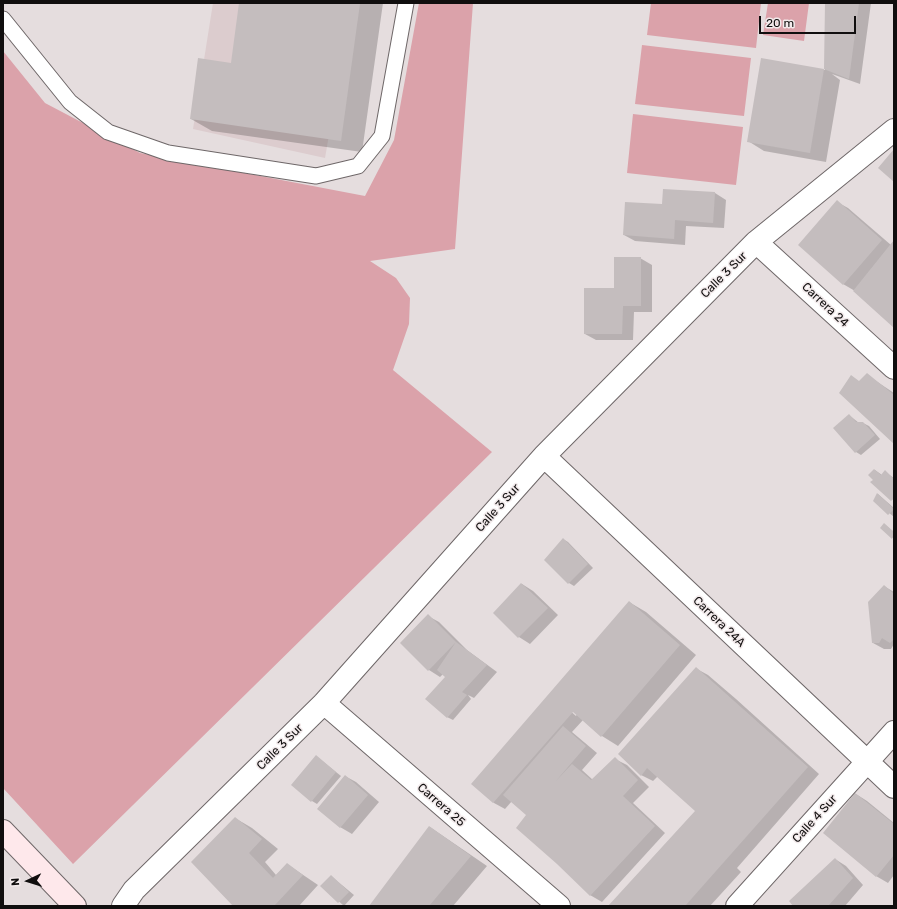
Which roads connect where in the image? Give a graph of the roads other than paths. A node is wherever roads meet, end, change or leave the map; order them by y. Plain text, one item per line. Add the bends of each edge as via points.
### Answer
1 (406, 3) edge
2 (3, 19) edge
3 (894, 130) edge
4 (756, 242) junction
5 (894, 368) edge
6 (544, 456) junction
7 (324, 703) junction
8 (894, 732) edge
9 (866, 762) junction
10 (894, 787) edge
11 (3, 831) edge
12 (75, 906) edge
13 (123, 906) edge
14 (559, 906) edge
15 (736, 906) edge

1 - 2 lane via 382,136 358,166 316,176 168,153 108,132 70,102
3 - 4 street, Calle 3 Sur
4 - 5 street, Carrera 24
4 - 6 street, Calle 3 Sur
6 - 7 street, Calle 3 Sur
6 - 9 street, Carrera 24A
7 - 13 street, Calle 3 Sur via 134,890
7 - 14 street, Carrera 25
8 - 9 street, Calle 4 Sur
9 - 10 street, Carrera 24A
9 - 15 street, Calle 4 Sur
11 - 12 main road

